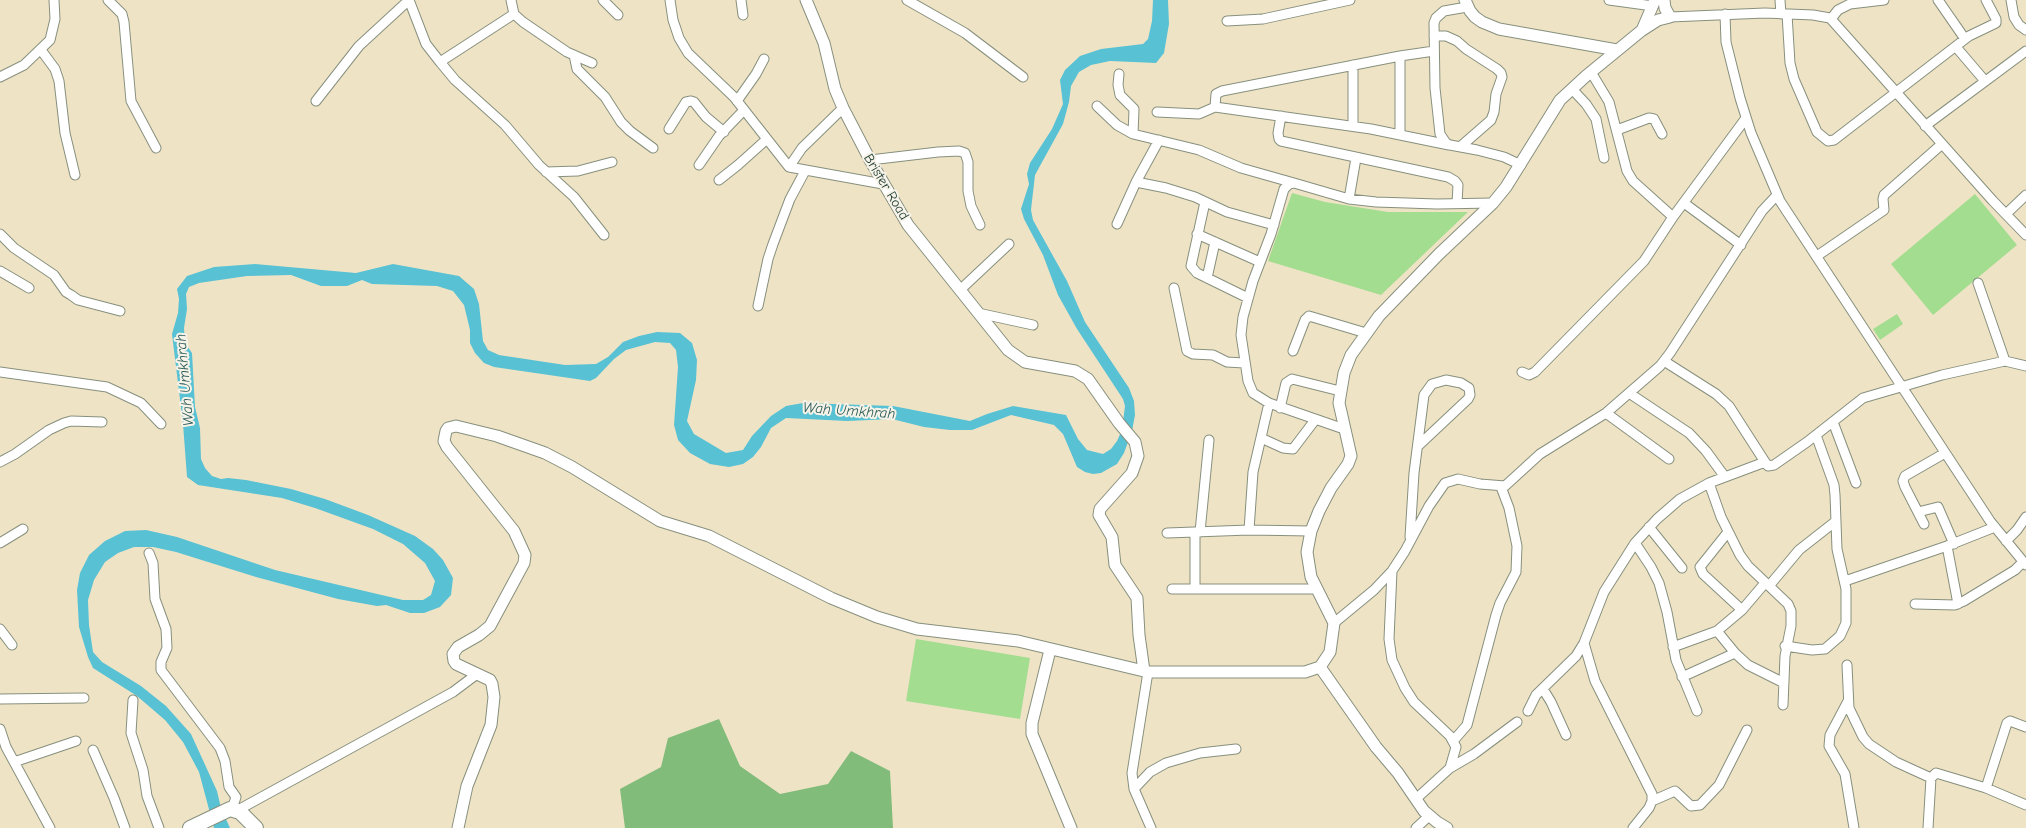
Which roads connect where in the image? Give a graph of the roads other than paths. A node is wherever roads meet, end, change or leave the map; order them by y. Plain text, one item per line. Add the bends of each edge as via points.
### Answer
1 (54, 0) edge
2 (108, 0) edge
3 (409, 0) edge
4 (511, 0) edge
5 (604, 0) edge
6 (670, 0) edge
7 (741, 0) edge
8 (806, 0) edge
9 (907, 0) edge
10 (1350, 0) edge
11 (1609, 0) edge
12 (1664, 0) edge
13 (1780, 0) edge
14 (1844, 0) edge
15 (1884, 0) edge
16 (1938, 0) edge
17 (1986, 0) edge
18 (2011, 0) edge
19 (1466, 3) edge
20 (1654, 3) edge
21 (1306, 5) edge
22 (1838, 10) junction
23 (514, 14) junction
24 (1725, 14) junction
25 (1784, 14) junction
26 (618, 15) dead end
27 (743, 15) dead end
28 (1670, 17) junction
29 (1831, 19) junction
30 (1227, 21) dead end
31 (2026, 30) edge
32 (1641, 31) junction
33 (1434, 36) junction
34 (1965, 39) junction
35 (1956, 47) junction
36 (41, 50) junction
37 (1617, 50) junction
38 (1434, 51) junction
39 (2026, 51) edge
40 (574, 55) junction
41 (1400, 56) junction
42 (764, 59) dead end
43 (440, 62) junction
44 (592, 63) dead end
45 (1353, 65) junction
46 (1591, 72) junction
47 (1119, 74) dead end
48 (0, 77) edge
49 (1024, 77) dead end
50 (1985, 81) junction
51 (1572, 89) junction
52 (1894, 92) junction
53 (316, 101) dead end
54 (737, 101) junction
55 (1097, 106) dead end
56 (1215, 106) junction
57 (843, 108) junction
58 (744, 110) junction
59 (1157, 112) dead end
60 (1281, 116) junction
61 (1746, 118) junction
62 (1353, 126) junction
63 (1925, 126) junction
64 (668, 129) dead end
65 (1617, 130) junction
66 (724, 132) junction
67 (1133, 134) junction
68 (1662, 134) dead end
69 (1400, 135) junction
70 (766, 140) junction
71 (1159, 140) junction
72 (1942, 144) junction
73 (1455, 146) junction
74 (156, 148) dead end
75 (653, 148) dead end
76 (1356, 158) junction
77 (1604, 158) dead end
78 (870, 160) junction
79 (612, 162) dead end
80 (700, 165) dead end
81 (1521, 165) junction
82 (789, 167) junction
83 (806, 171) junction
84 (546, 172) junction
85 (76, 175) dead end
86 (718, 180) dead end
87 (1136, 182) junction
88 (1294, 183) junction
89 (883, 184) junction
90 (1777, 195) junction
91 (2026, 195) edge
92 (1349, 199) junction
93 (1205, 202) junction
94 (1457, 203) junction
95 (1494, 203) junction
96 (1684, 203) junction
97 (2006, 214) junction
98 (1673, 217) junction
99 (1117, 224) dead end
100 (980, 225) dead end
101 (1274, 225) junction
102 (0, 234) edge
103 (1197, 234) junction
104 (604, 235) dead end
105 (2026, 235) edge
106 (1215, 242) junction
107 (1009, 244) dead end
108 (1741, 245) junction
109 (1817, 256) junction
110 (1260, 262) junction
111 (0, 271) edge
112 (1207, 278) junction
113 (1978, 283) dead end
114 (29, 288) dead end
115 (1174, 288) dead end
116 (960, 290) junction
117 (1248, 298) junction
118 (758, 306) dead end
119 (120, 311) dead end
120 (978, 312) junction
121 (1033, 325) dead end
122 (1366, 333) junction
123 (1293, 352) dead end
124 (1664, 361) junction
125 (2005, 361) junction
126 (1244, 363) junction
127 (2026, 366) edge
128 (1522, 372) dead end
129 (0, 373) edge
130 (1901, 386) junction
131 (1340, 391) junction
132 (1629, 393) junction
133 (1269, 403) junction
134 (1280, 408) junction
135 (1606, 413) junction
136 (1315, 420) junction
137 (102, 422) dead end
138 (1833, 422) junction
139 (161, 424) dead end
140 (1344, 429) junction
141 (1816, 435) junction
142 (1261, 438) junction
143 (1209, 440) dead end
144 (1418, 446) junction
145 (1945, 453) junction
146 (1669, 459) dead end
147 (0, 462) edge
148 (1765, 462) junction
149 (1725, 477) junction
150 (1709, 482) junction
151 (1856, 483) dead end
152 (1501, 487) junction
153 (1918, 512) junction
154 (2026, 517) edge
155 (1836, 521) junction
156 (1924, 524) dead end
157 (1649, 527) junction
158 (1995, 527) junction
159 (23, 530) dead end
160 (1249, 530) junction
161 (1312, 531) junction
162 (1198, 532) junction
163 (1728, 532) junction
164 (1167, 533) dead end
165 (2006, 541) junction
166 (1410, 542) junction
167 (0, 543) edge
168 (1634, 543) junction
169 (1951, 545) junction
170 (149, 553) dead end
171 (2025, 563) edge
172 (1682, 568) dead end
173 (1392, 571) junction
174 (1845, 581) junction
175 (1767, 584) junction
176 (1172, 588) dead end
177 (1195, 588) junction
178 (1317, 589) junction
179 (1915, 604) dead end
180 (1958, 604) junction
181 (1742, 610) junction
182 (1334, 624) junction
183 (0, 629) edge
184 (1717, 631) junction
185 (1584, 643) junction
186 (12, 645) dead end
187 (1785, 646) junction
188 (1673, 647) junction
189 (1050, 650) junction
190 (1735, 654) junction
191 (1847, 665) dead end
192 (1320, 667) junction
193 (1146, 671) junction
194 (477, 674) junction
195 (1682, 677) junction
196 (1784, 684) junction
197 (1543, 689) junction
198 (84, 698) dead end
199 (0, 700) edge
200 (133, 700) dead end
201 (1848, 701) junction
202 (1783, 705) dead end
203 (1528, 711) dead end
204 (1697, 711) dead end
205 (1517, 722) dead end
206 (2026, 727) edge
207 (0, 730) edge
208 (1747, 730) dead end
209 (1566, 735) dead end
210 (1454, 740) junction
211 (76, 741) dead end
212 (1236, 749) dead end
213 (92, 750) dead end
214 (14, 762) junction
215 (1450, 768) junction
216 (1931, 778) junction
217 (1986, 788) junction
218 (1134, 789) junction
219 (1417, 798) junction
220 (1652, 801) junction
221 (2026, 805) edge
222 (232, 810) junction
223 (1429, 816) junction
224 (196, 825) edge
225 (50, 828) edge
226 (125, 828) edge
227 (159, 828) edge
228 (256, 828) edge
229 (458, 828) edge
230 (1071, 828) edge
231 (1151, 828) edge
232 (1416, 828) edge
233 (1447, 828) edge
234 (1633, 828) edge
235 (1854, 828) edge
236 (1928, 828) edge

1 - 36 street via 53,32
2 - 74 street via 122,14 132,101
3 - 43 street via 426,44
3 - 53 street via 359,46
4 - 23 street
5 - 26 street
6 - 54 street via 679,38 688,53
7 - 27 street
8 - 57 street, Brister Road via 824,43
9 - 49 street via 965,34
10 - 21 street
11 - 20 street
12 - 28 street
13 - 25 street
14 - 22 street
15 - 22 street via 1850,4
16 - 34 street
17 - 34 street via 1996,23
18 - 31 street via 2014,17
19 - 33 street via 1439,14 1434,23
19 - 37 street via 1475,17 1499,29
20 - 32 street
21 - 30 street via 1263,19
22 - 29 street
23 - 40 street
23 - 43 street
24 - 25 street
24 - 28 street
24 - 61 street via 1732,72
25 - 29 street
25 - 52 street via 1794,79 1823,139 1834,140
28 - 32 street via 1658,20
29 - 52 street
32 - 37 street
33 - 38 street
33 - 73 street via 1458,41 1497,69 1502,77 1491,120
34 - 35 street
35 - 50 street
35 - 52 street
36 - 48 street via 24,65
36 - 85 street via 55,69 59,81 65,133
37 - 46 street
38 - 41 street
38 - 73 street via 1439,127 1442,138
39 - 50 street
40 - 44 street
40 - 75 street via 577,69 605,97 625,127
41 - 45 street
41 - 69 street
42 - 54 street
43 - 84 street via 505,125
45 - 56 street via 1218,92
45 - 62 street
46 - 51 street
46 - 65 street via 1609,102
47 - 67 street via 1120,94 1134,109
50 - 63 street
51 - 77 street via 1596,120
51 - 81 street via 1560,100
52 - 63 street
54 - 58 street
55 - 67 street via 1117,125
56 - 59 street via 1195,115
56 - 60 street
57 - 78 street, Brister Road
57 - 82 street via 802,148
58 - 66 street
58 - 70 street
60 - 62 street
60 - 76 street via 1278,133 1281,141
61 - 90 street
61 - 96 street
62 - 69 street
63 - 72 street
64 - 66 street via 686,102 691,101
65 - 68 street via 1649,118 1654,119
65 - 98 street via 1627,172
66 - 80 street
67 - 71 street
69 - 73 street
70 - 82 street
70 - 86 street
71 - 87 street
71 - 88 street via 1200,150 1242,168
72 - 97 street
72 - 109 street via 1884,196 1881,213
73 - 81 street via 1504,157
76 - 92 street
76 - 94 street via 1448,177 1458,185
78 - 89 street, Brister Road
78 - 100 street via 938,152 964,153 968,162 970,199
79 - 84 street via 578,171
81 - 95 street
82 - 83 street
83 - 89 street
83 - 118 street via 790,199 773,244
84 - 104 street via 574,197
87 - 93 street via 1166,188
87 - 99 street
88 - 92 street
88 - 101 street via 1284,189
89 - 116 street, Brister Road via 908,224
90 - 108 street
90 - 109 street
91 - 97 street
92 - 94 street
93 - 101 street via 1227,212
93 - 103 street
94 - 95 street
95 - 122 street via 1439,254
96 - 98 street
96 - 108 street
97 - 105 street
98 - 128 street via 1644,261 1535,372 1529,375
101 - 110 street
102 - 119 street via 14,248 54,275 71,296
103 - 106 street
103 - 112 street via 1191,266
106 - 110 street
106 - 112 street
107 - 116 street
108 - 124 street
109 - 130 street
110 - 117 street
111 - 114 street
112 - 117 street
113 - 125 street
115 - 126 street via 1187,351 1227,362
116 - 120 street, Brister Road
117 - 126 street via 1241,335
120 - 121 street
120 - 193 street, Brister Road via 1008,350 1025,362 1075,371 1088,379 1135,442 1137,464 1099,515 1112,537 1115,565 1138,603 1139,635
122 - 123 street via 1309,316
122 - 131 street via 1351,355
124 - 132 street
124 - 148 street via 1729,406
125 - 127 street
125 - 130 street
126 - 133 street via 1250,388
129 - 139 street via 107,387 141,403
130 - 138 street via 1863,398
130 - 145 street
131 - 134 street via 1292,379 1286,383
131 - 140 street
132 - 135 street
132 - 149 street via 1689,433
133 - 134 street
133 - 142 street
134 - 136 street
135 - 146 street
135 - 152 street via 1545,451 1513,481
136 - 140 street
136 - 142 street via 1293,448 1283,448
137 - 147 street via 64,423
138 - 141 street
138 - 151 street
140 - 161 street via 1351,456 1319,511
141 - 148 street via 1774,465 1768,466
141 - 155 street via 1834,486
142 - 160 street via 1253,472
143 - 162 street
144 - 144 street via 1422,402 1427,388 1446,380 1468,388 1468,399
144 - 166 street
145 - 153 street via 1905,476 1905,487
145 - 158 street
148 - 149 street
149 - 150 street
150 - 157 street via 1680,499
150 - 163 street
152 - 166 street via 1458,479 1445,484
152 - 210 street via 1517,546 1516,572 1496,615 1467,726
153 - 156 street
153 - 169 street via 1938,507
154 - 165 street
155 - 174 street via 1837,549
155 - 175 street via 1798,550
157 - 168 street
157 - 172 street
158 - 165 street
158 - 169 street
159 - 167 street
160 - 161 street
160 - 162 street
161 - 178 street via 1308,564
162 - 164 street
162 - 177 street
163 - 175 street via 1740,555
163 - 181 street via 1700,568
165 - 171 street
166 - 173 street
168 - 185 street via 1601,599
168 - 188 street via 1659,583
169 - 174 street
169 - 180 street
170 - 222 street via 153,563 155,599 168,643 161,670 220,748 228,787 236,797
171 - 180 street
173 - 182 street
173 - 210 street via 1389,639 1392,660 1414,702
174 - 187 street via 1846,623 1840,636 1825,649
175 - 181 street
175 - 187 street via 1792,611
176 - 177 street
177 - 178 street
178 - 182 street
179 - 180 street
181 - 184 street
182 - 192 street via 1330,652
183 - 186 street
184 - 188 street
184 - 190 street
185 - 197 street via 1569,664
185 - 220 street via 1596,681 1652,794
187 - 196 street
188 - 195 street
189 - 193 street
189 - 194 street via 1018,642 917,629 877,617 709,536 660,521 545,453 456,426 446,432 444,441 447,447 514,531 525,555 524,563 490,626 453,654 456,664
189 - 230 street via 1032,734
190 - 195 street
190 - 196 street via 1755,670
191 - 201 street
192 - 193 street via 1300,672
192 - 219 street via 1376,747
193 - 218 street via 1132,773
194 - 222 street via 452,692
194 - 229 street via 492,684 493,714 469,781
195 - 204 street
196 - 202 street
197 - 203 street
197 - 209 street
198 - 199 street
200 - 227 street via 131,733 143,770 146,796
201 - 216 street via 1858,730 1868,744 1896,762
201 - 235 street via 1830,735 1829,746 1845,774
205 - 215 street
206 - 217 street via 2010,721 2007,723
207 - 214 street
208 - 220 street via 1719,784 1700,805 1691,806 1676,791
210 - 215 street via 1456,752
211 - 214 street
212 - 218 street via 1191,755 1166,763 1150,772
213 - 226 street
214 - 225 street
215 - 219 street
216 - 217 street via 1936,773 1945,774
216 - 236 street
217 - 221 street
218 - 231 street
219 - 223 street
220 - 234 street
222 - 224 main road
222 - 228 main road
223 - 232 street
223 - 233 street

